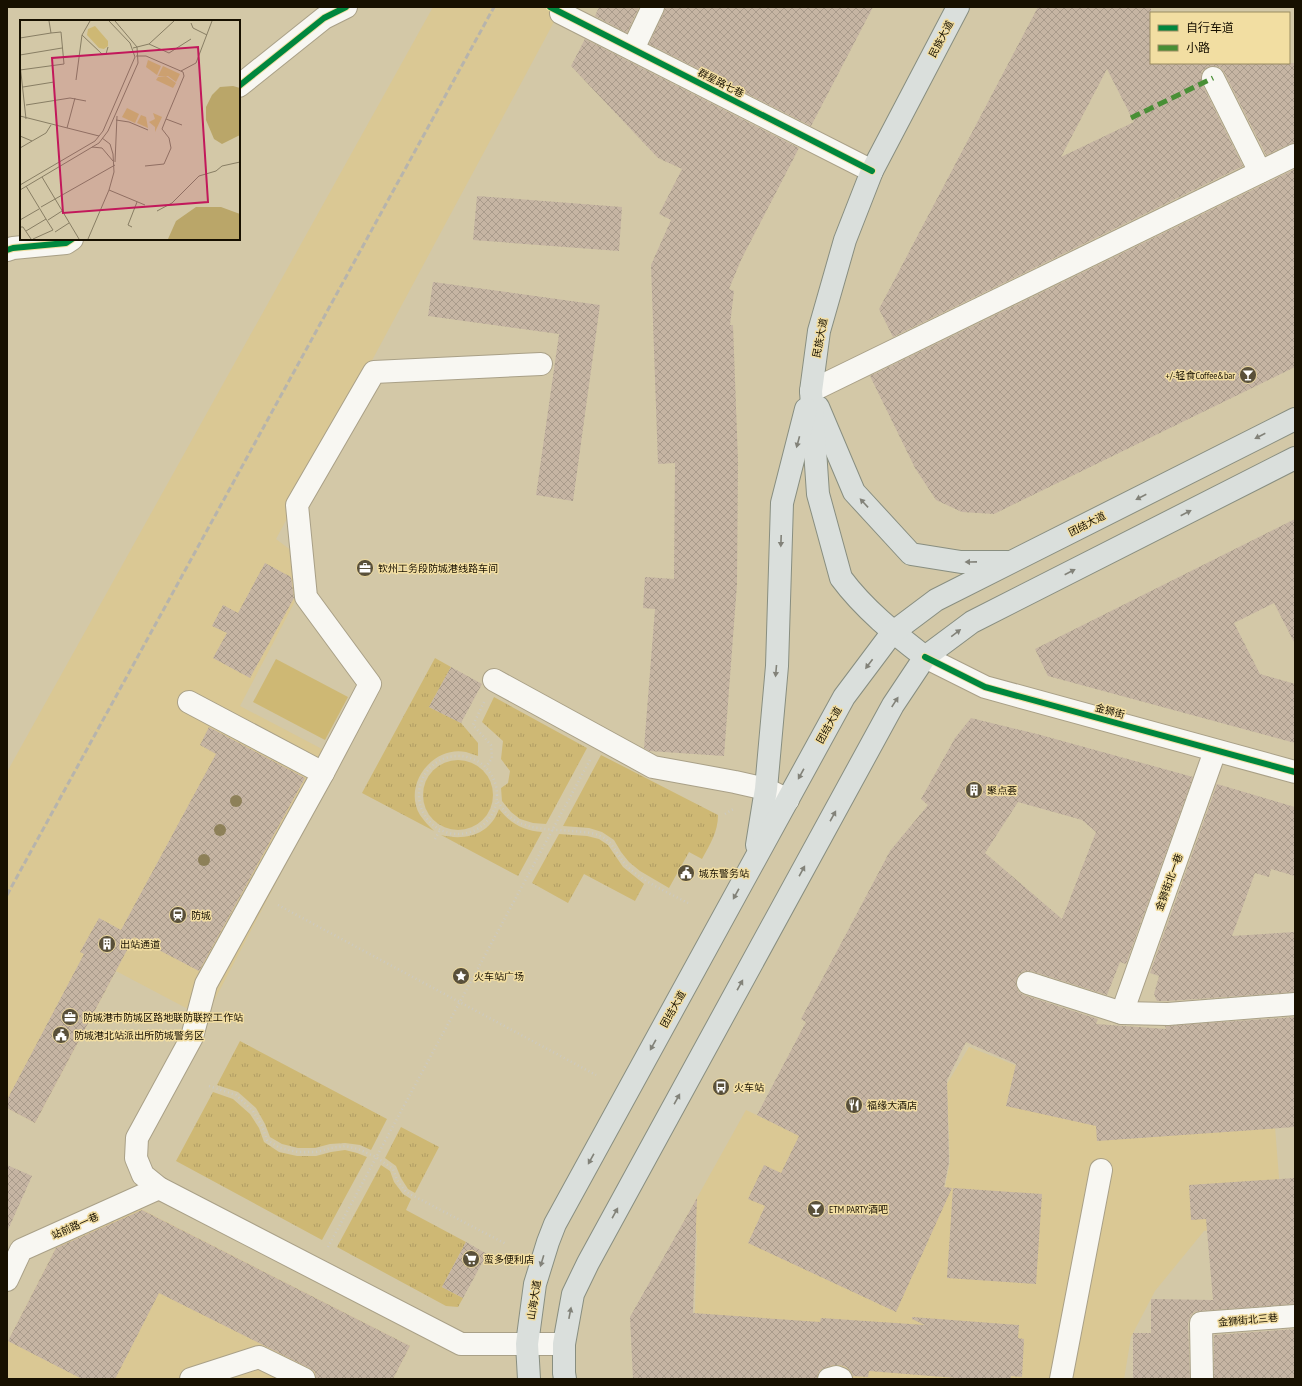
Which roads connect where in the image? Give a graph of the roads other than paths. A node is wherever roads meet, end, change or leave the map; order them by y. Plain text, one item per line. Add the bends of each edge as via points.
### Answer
1 (346, 7) edge
2 (653, 7) edge
3 (958, 7) edge
4 (561, 13) dead end
5 (633, 49) junction
6 (1213, 78) dead end
7 (240, 85) edge
8 (1295, 155) edge
9 (872, 171) junction
10 (1260, 172) junction
11 (70, 240) edge
12 (7, 250) edge
13 (541, 364) dead end
14 (811, 391) junction
15 (1295, 419) edge
16 (1295, 458) edge
17 (1010, 562) junction
18 (892, 633) junction
19 (925, 657) junction
20 (494, 680) road end
21 (189, 702) dead end
22 (1215, 750) junction
23 (1295, 772) edge
24 (322, 773) junction
25 (766, 789) junction
26 (788, 800) junction
27 (754, 860) junction
28 (1028, 983) dead end
29 (1295, 1004) edge
30 (1122, 1013) junction
31 (1101, 1170) dead end
32 (159, 1188) junction
33 (555, 1224) joint
34 (7, 1280) edge
35 (1295, 1316) edge
36 (528, 1344) junction
37 (564, 1344) junction
38 (191, 1379) edge
39 (304, 1379) edge
40 (529, 1379) edge
41 (565, 1379) edge
42 (829, 1379) edge
43 (841, 1379) edge
44 (1061, 1379) edge
45 (1202, 1379) edge

1 - 7 street via 324,18
2 - 5 street
3 - 9 main road, 民族大道
4 - 5 street, 群星路七巷
5 - 9 street, 群星路七巷
6 - 10 street
8 - 10 street
9 - 14 main road, 民族大道 via 845,240 819,331
10 - 14 street
11 - 12 street via 66,243
13 - 24 street via 374,372 297,505 306,597 370,684
17 -> 14 main road via 961,562 910,554 854,492
14 - 18 main road, 民族大道 via 818,494 841,578 849,590
14 -> 25 main road via 782,502 777,666
15 -> 17 main road, 团结大道
19 -> 16 main road via 972,622
17 - 18 main road, 团结大道 via 936,600
18 - 19 main road, 民族大道
18 -> 26 main road, 团结大道 via 844,697
19 - 22 street, 金狮街 via 985,687
37 -> 19 main road via 573,1294 596,1247 893,705
20 - 25 street via 653,767
21 - 24 street
22 - 23 street, 金狮街
22 - 30 street, 金狮街北一巷
24 - 32 street via 206,984 192,1037 137,1138 136,1158 143,1174
25 - 26 street
25 - 27 main road
26 - 27 main road, 团结大道
27 -> 33 main road, 团结大道
28 - 30 street
29 - 30 street via 1168,1014
31 - 44 street
32 - 34 street, 站前路一巷 via 21,1250
32 - 36 street via 461,1344
33 -> 36 main road, 山海大道 via 535,1284
35 - 45 street, 金狮街北三巷 via 1201,1323
36 - 37 street
36 - 40 main road, 山海大道
37 - 41 main road
38 - 39 street via 259,1357
42 - 43 street

